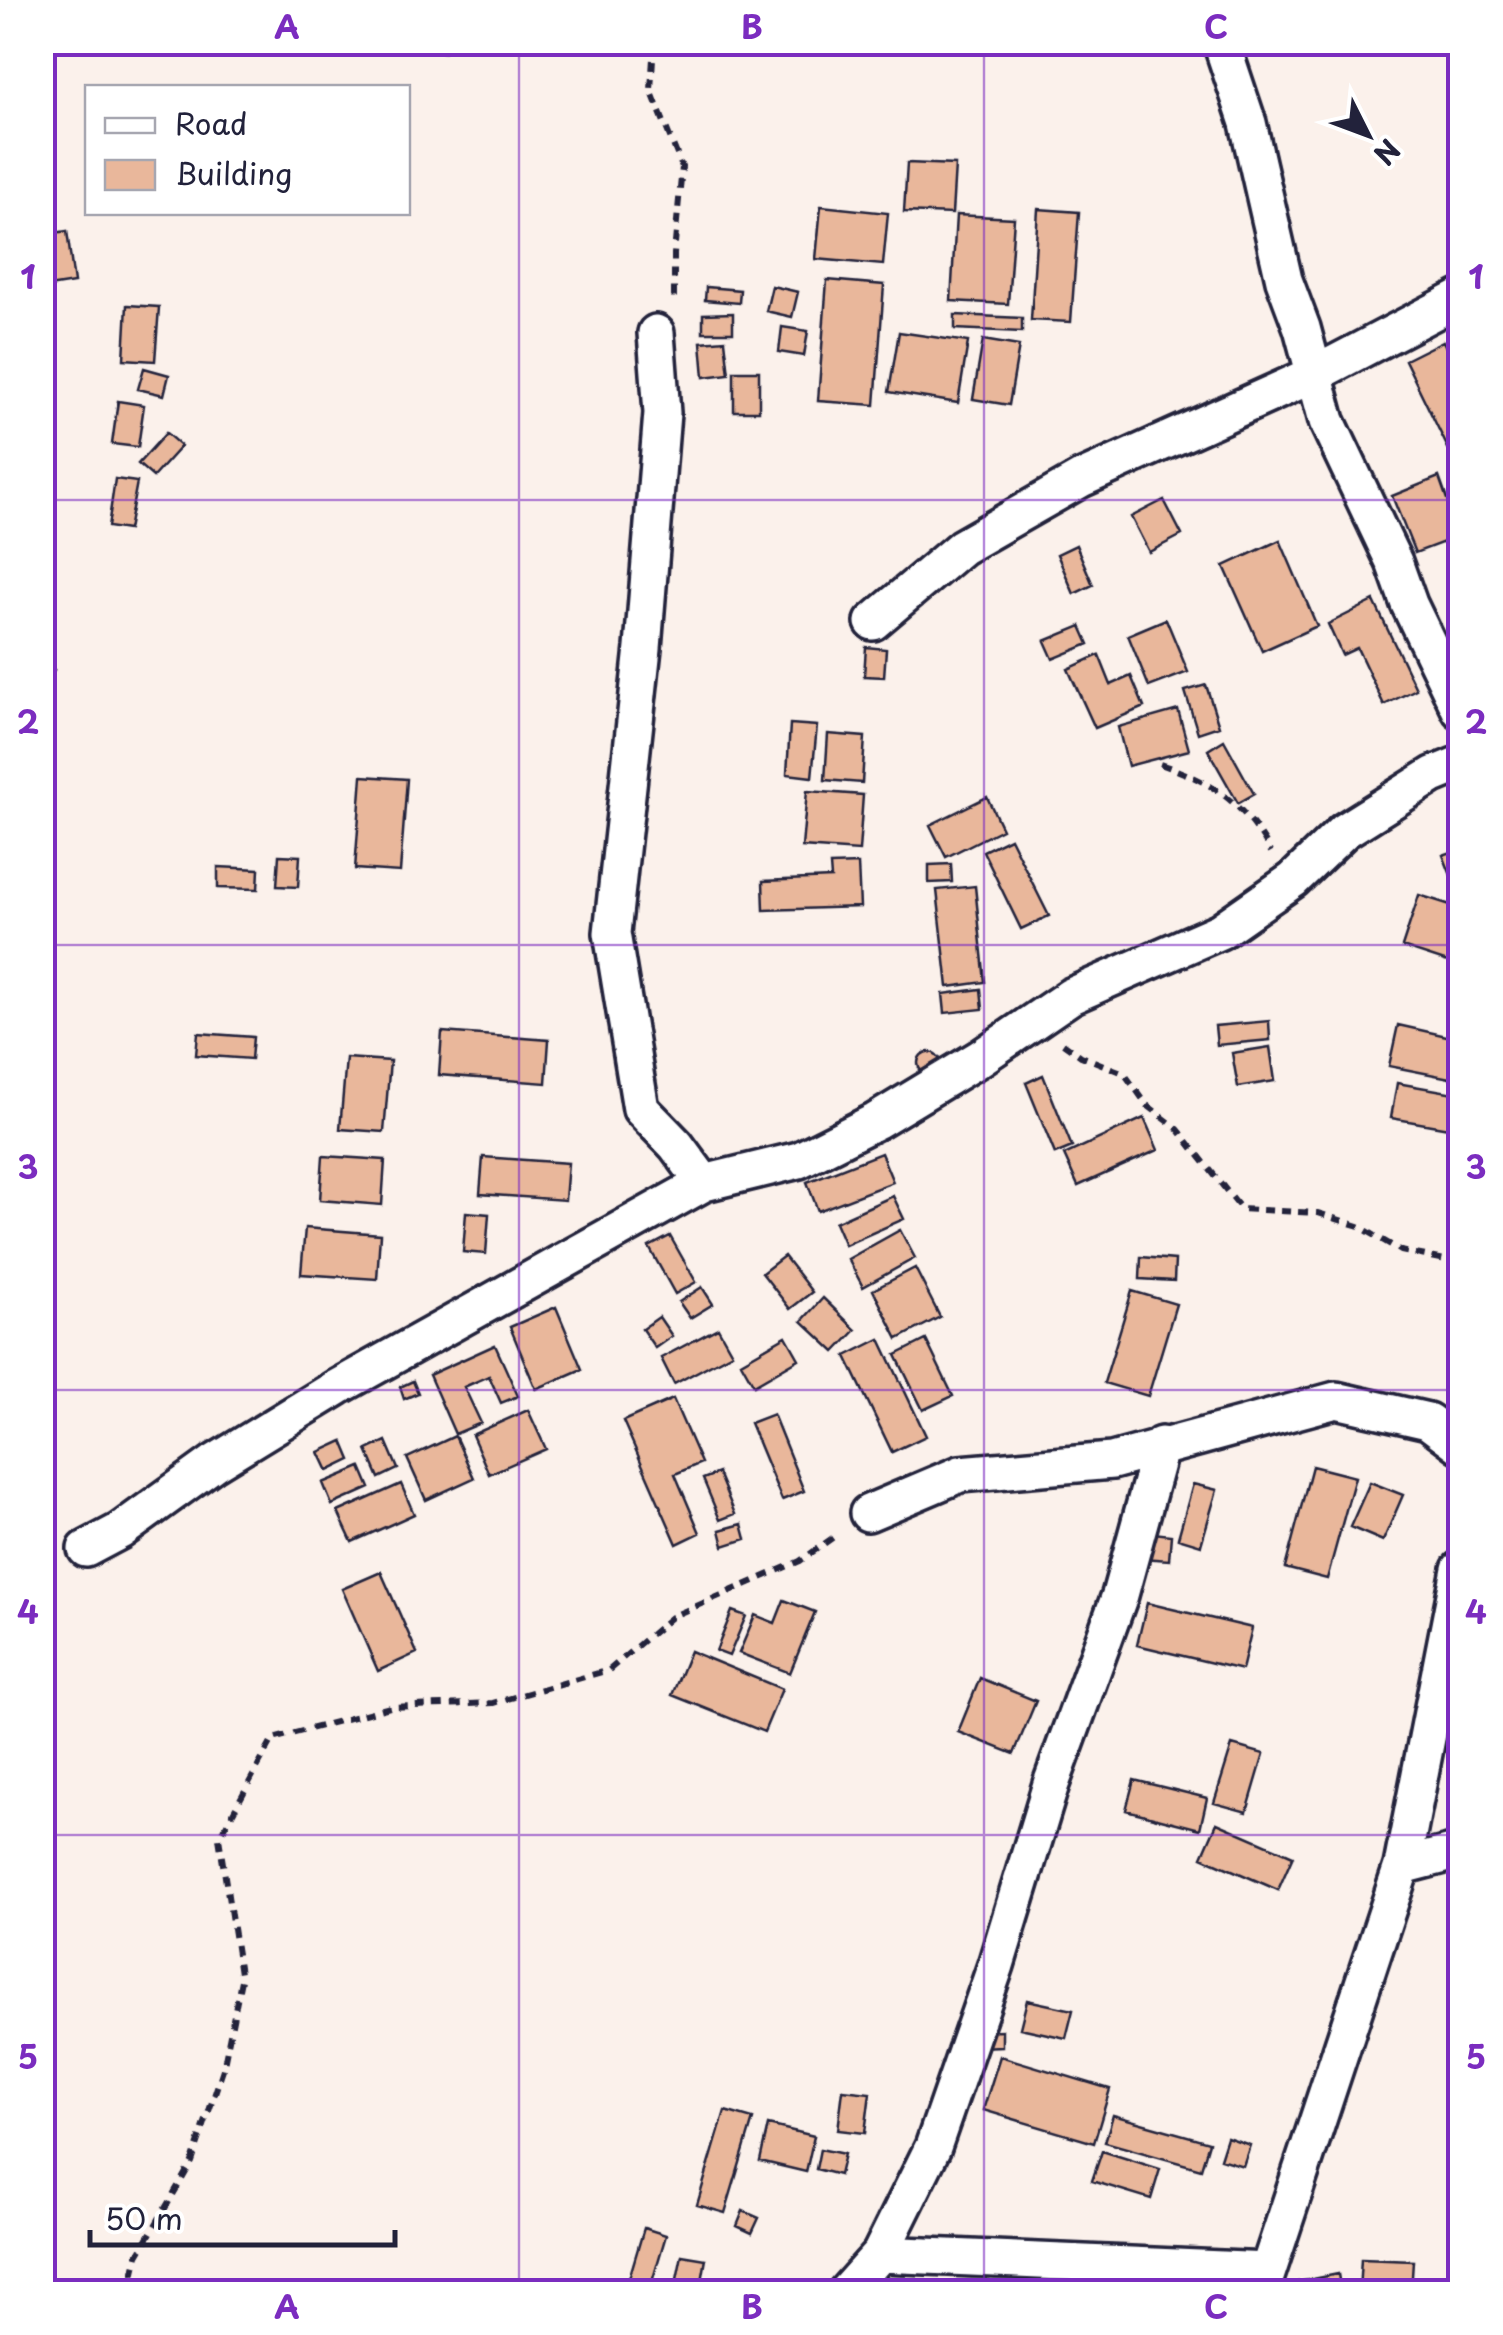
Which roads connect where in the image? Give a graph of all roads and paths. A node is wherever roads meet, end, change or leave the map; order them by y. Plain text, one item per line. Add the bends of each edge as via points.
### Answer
1 (654, 42) edge
2 (1221, 42) edge
3 (1460, 298) edge
4 (665, 320) joint
5 (1315, 374) junction
6 (873, 622) dead end
7 (1460, 710) edge
8 (1160, 764) dead end
9 (1460, 764) edge
10 (1292, 880) junction
11 (1034, 1021) junction
12 (704, 1183) junction
13 (1460, 1263) edge
14 (1162, 1445) junction
15 (1460, 1445) edge
16 (868, 1513) joint
17 (86, 1549) dead end
18 (1460, 1569) edge
19 (1460, 1851) edge
20 (1402, 1866) junction
21 (880, 2254) junction
22 (1264, 2282) edge
23 (129, 2292) edge
24 (846, 2292) edge

1 - 4 path via 651,90 682,167
2 - 5 street
3 - 5 street
4 - 12 street via 644,648 612,933 641,1109
5 - 6 street via 1064,489 962,547
5 - 7 street via 1327,420
8 - 10 path via 1196,776 1235,802
9 - 10 street via 1344,832
10 - 11 street via 1220,931 1071,996
11 - 12 street via 891,1112 799,1160
11 - 13 path via 1081,1056 1124,1073 1240,1209 1318,1213 1401,1251
12 - 17 street via 338,1387
14 - 15 street via 1336,1400 1428,1421
14 - 16 street via 1112,1460 960,1474
14 - 21 street via 1120,1595 1051,1784 984,2002 932,2147
16 - 23 path via 800,1561 671,1616 609,1670 493,1703 390,1707 273,1739 219,1838 240,1980 223,2069 192,2162 138,2254
18 - 20 street
19 - 20 street
20 - 22 street
21 - 22 street
21 - 24 street

